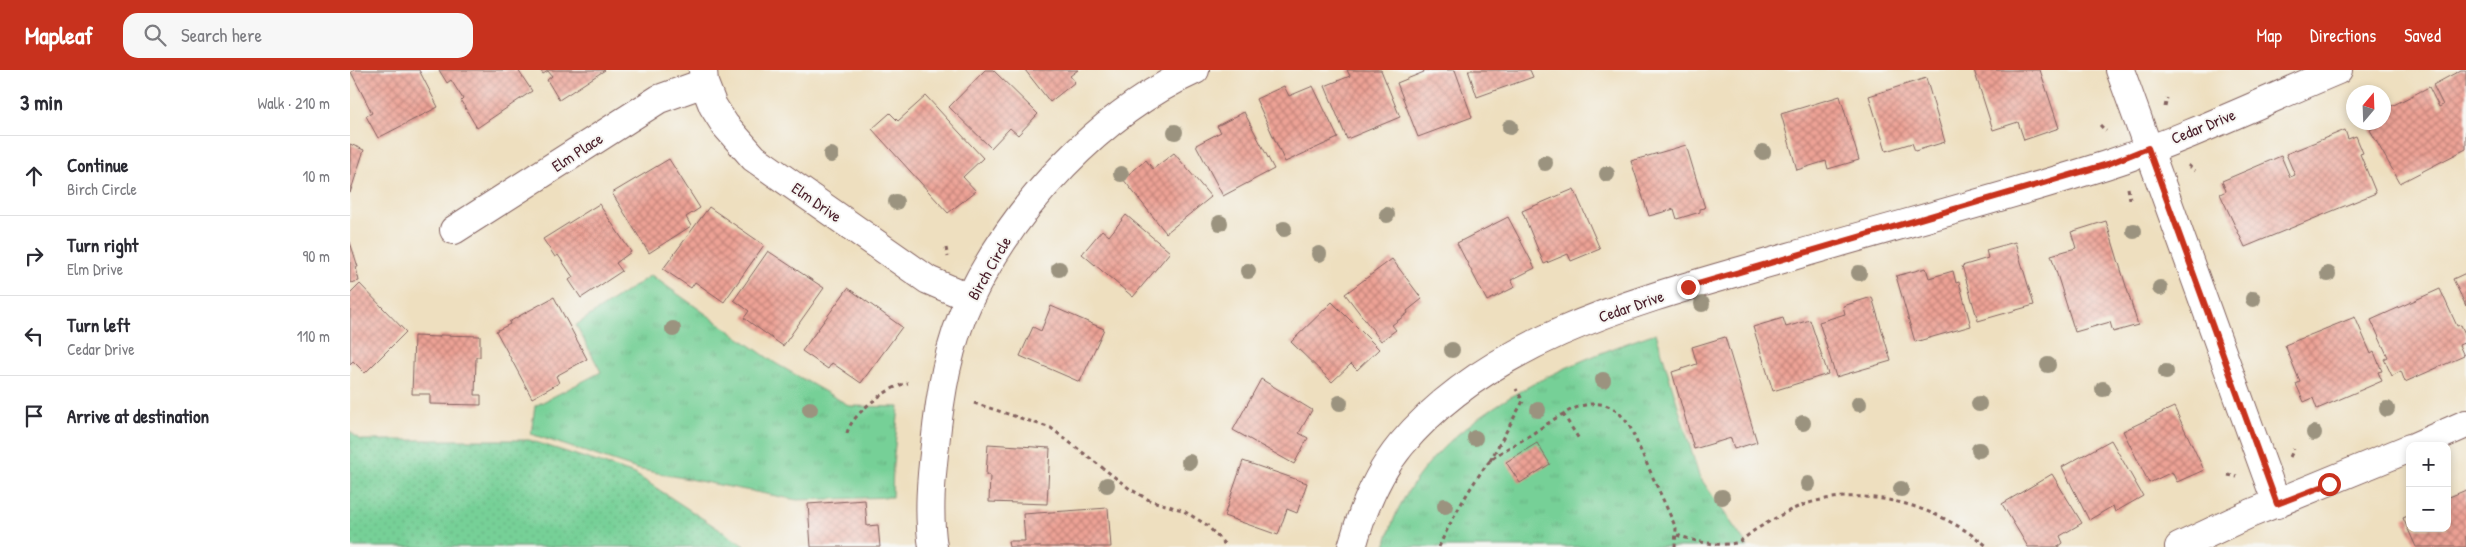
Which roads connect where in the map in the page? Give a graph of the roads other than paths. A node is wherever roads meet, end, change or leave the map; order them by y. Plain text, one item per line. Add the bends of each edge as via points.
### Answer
1 (1195, 70) edge
2 (2120, 70) edge
3 (2338, 70) edge
4 (704, 76) edge
5 (2148, 148) junction
6 (454, 230) dead end
7 (970, 298) junction
8 (2466, 424) edge
9 (2425, 442) edge
10 (2406, 450) edge
11 (2277, 504) junction
12 (933, 547) edge
13 (1352, 547) edge
14 (2179, 547) edge

1 - 7 street, Birch Circle via 1176,78 1124,111 1088,139 1050,180 1007,236
2 - 5 street
3 - 5 street, Cedar Drive
4 - 6 street, Elm Place via 659,99
4 - 7 street, Elm Drive via 714,106 725,125 754,158 928,280
5 - 11 street
5 - 13 street, Cedar Drive via 2108,164 1688,287 1611,312 1544,340 1469,383 1400,447 1365,507
7 - 12 street, Birch Circle via 942,382 930,484
8 - 9 street
10 - 11 street
11 - 14 street

